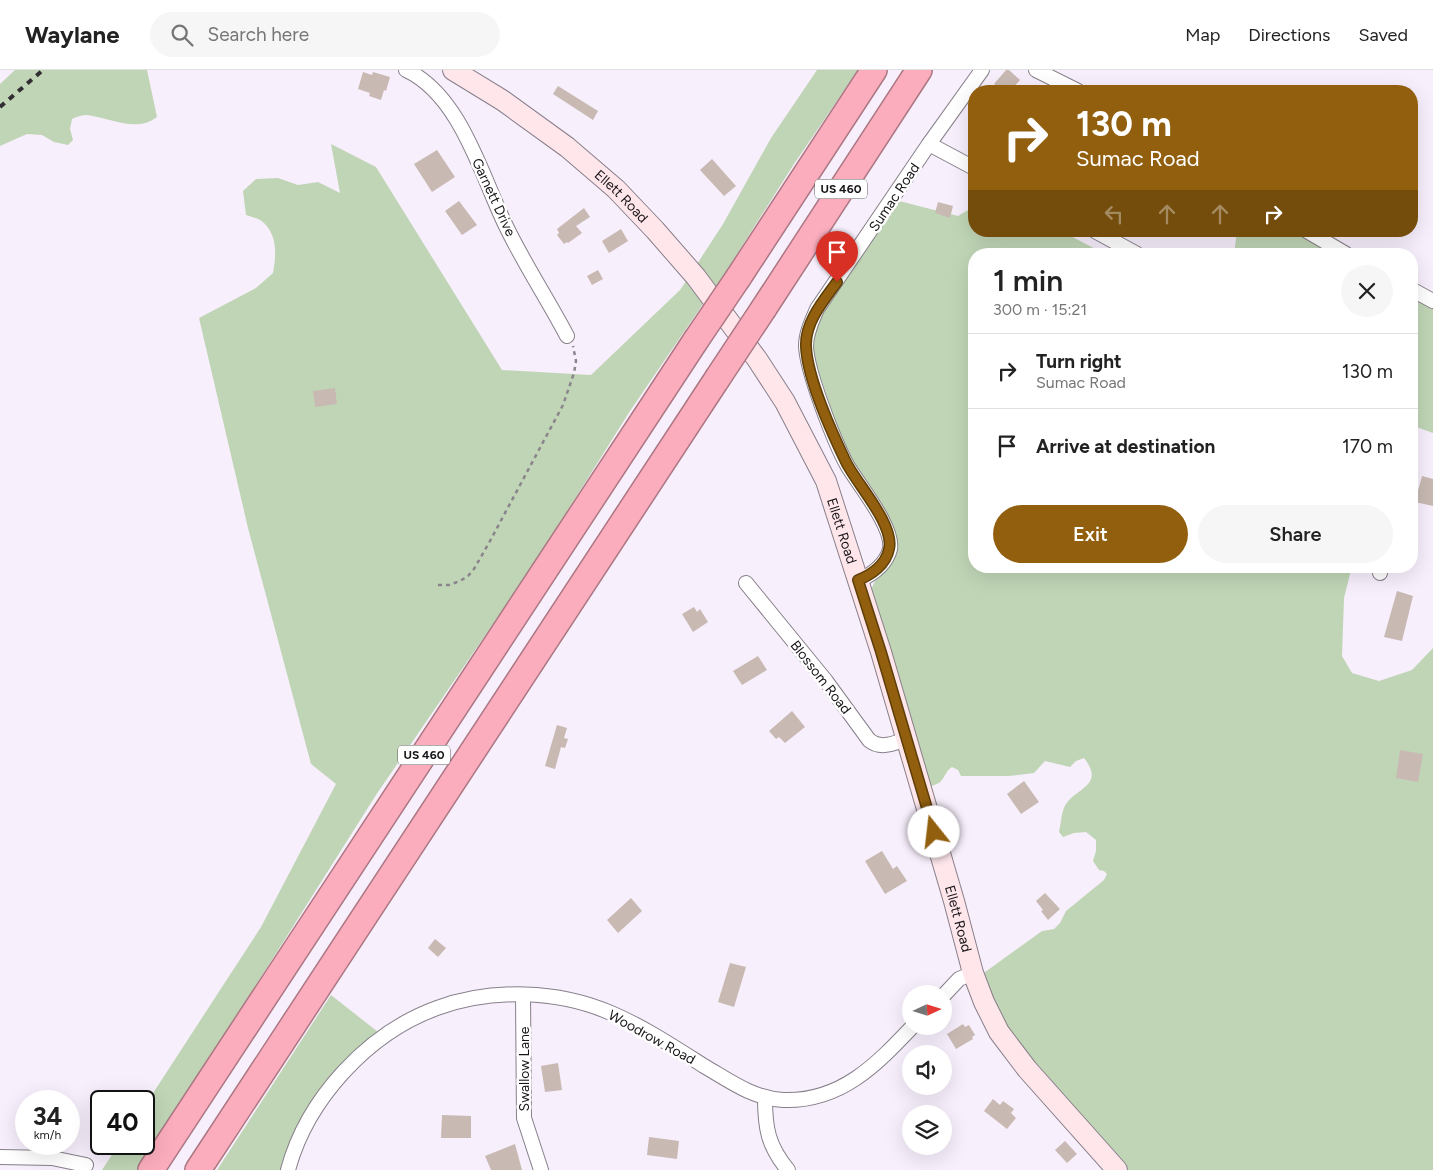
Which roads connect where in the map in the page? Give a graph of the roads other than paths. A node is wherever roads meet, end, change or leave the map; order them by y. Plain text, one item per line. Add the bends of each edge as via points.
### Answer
1 (406, 70) edge
2 (453, 70) edge
3 (874, 70) edge
4 (918, 70) edge
5 (982, 70) edge
6 (1036, 70) edge
7 (971, 85) edge
8 (1066, 85) edge
9 (968, 90) edge
10 (929, 144) junction
11 (968, 165) edge
12 (1106, 237) edge
13 (1317, 237) edge
14 (1126, 248) edge
15 (1336, 248) edge
16 (1418, 292) edge
17 (1433, 301) edge
18 (567, 336) road end
19 (858, 580) junction
20 (746, 583) dead end
21 (907, 739) junction
22 (973, 974) junction
23 (952, 986) edge
24 (523, 995) junction
25 (904, 1035) edge
26 (765, 1098) junction
27 (0, 1157) edge
28 (86, 1166) dead end
29 (151, 1170) edge
30 (198, 1170) edge
31 (288, 1170) edge
32 (541, 1170) edge
33 (788, 1170) edge
34 (1117, 1170) edge

1 - 18 street, Garnett Drive via 432,88 462,130 505,224
2 - 19 street, Ellett Road via 502,100 567,147 616,189 696,277 757,359 807,442 826,481
3 - 29 highway, US 460, bridge
4 - 30 highway, US 460, bridge
5 - 7 street, Sumac Road
6 - 8 street
9 - 10 street, Sumac Road
10 - 11 street
10 - 19 street, Sumac Road via 818,309 806,345 812,376 846,464 873,504 888,535 890,550 882,564
12 - 14 street
13 - 15 street
16 - 17 street
19 - 21 street, Ellett Road
20 - 21 street, Blossom Road via 826,681 869,740 884,746
21 - 22 street, Ellett Road
22 - 23 street via 959,979
22 - 34 street, Ellett Road via 1005,1039 1027,1069
24 - 26 street, Woodrow Road via 574,1001 610,1013 655,1036 735,1086
24 - 31 street, Woodrow Road via 471,999 436,1008 370,1047 342,1074 317,1106 298,1141
24 - 32 street, Swallow Lane via 524,1118
25 - 26 street, Woodrow Road via 874,1066 843,1087 807,1099
26 - 33 street via 765,1122 771,1142
27 - 28 street via 52,1158

